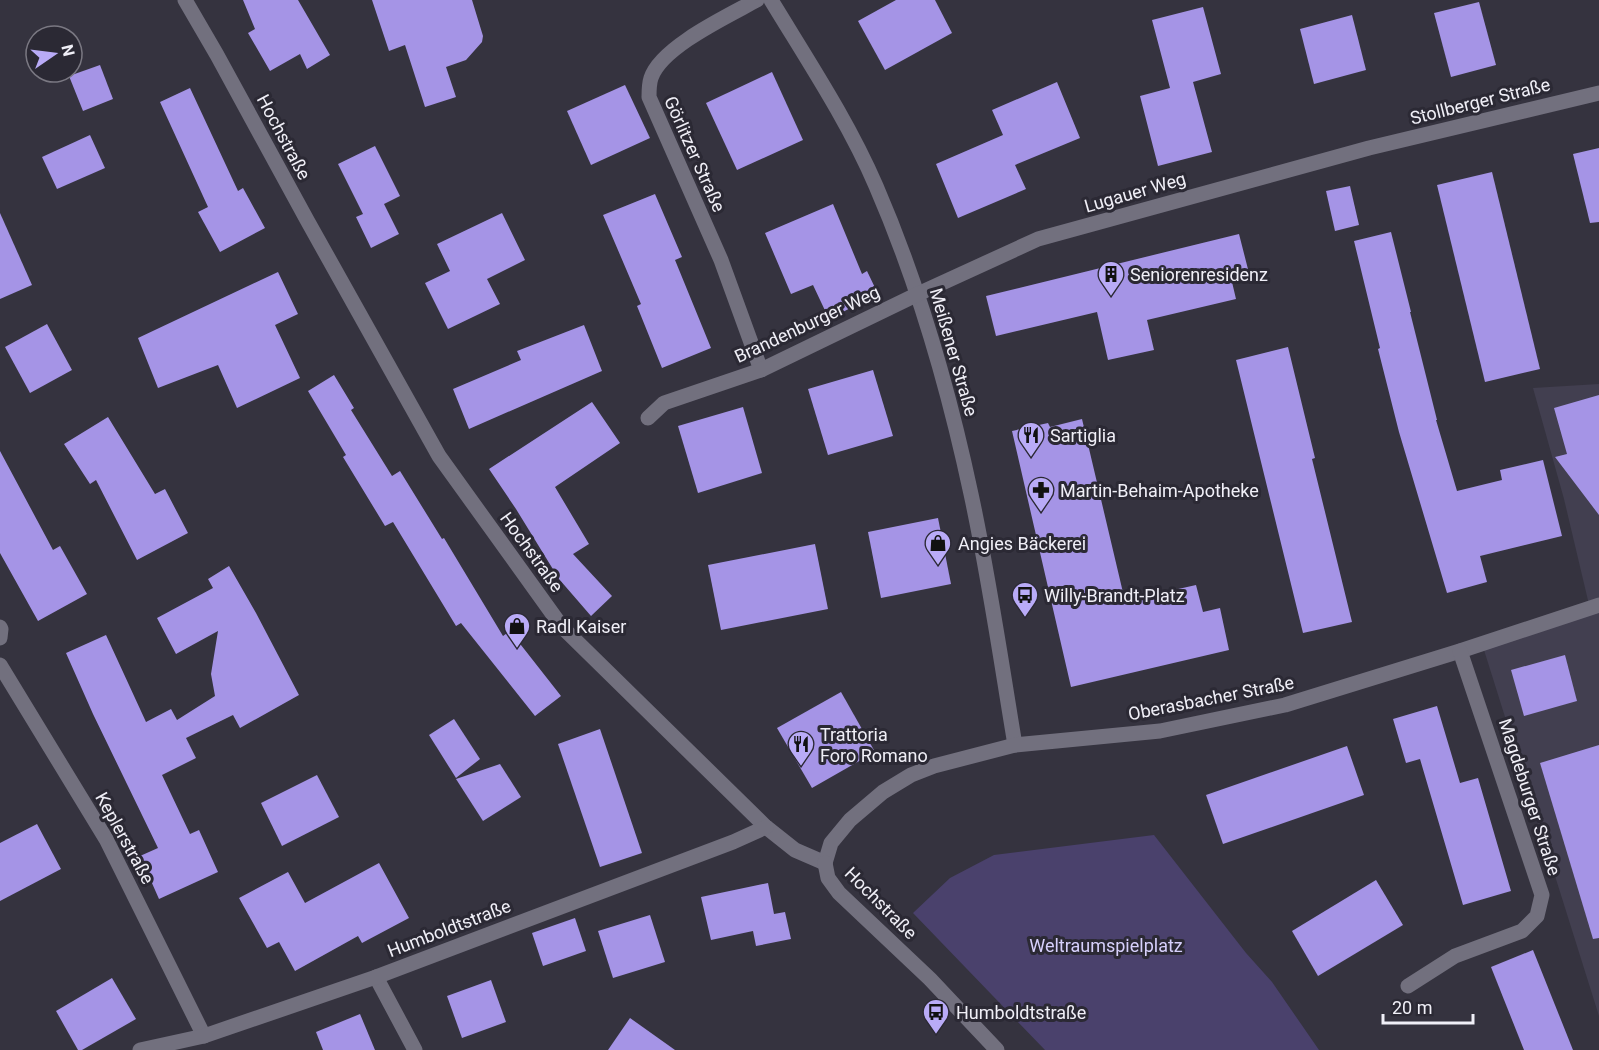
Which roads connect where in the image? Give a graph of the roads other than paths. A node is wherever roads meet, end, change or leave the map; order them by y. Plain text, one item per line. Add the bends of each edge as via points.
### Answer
1 (185, 0) edge
2 (757, 0) edge
3 (771, 0) edge
4 (1599, 93) edge
5 (1369, 148) joint
6 (918, 294) junction
7 (761, 370) junction
8 (648, 418) dead end
9 (1599, 605) edge
10 (0, 627) edge
11 (0, 638) edge
12 (1460, 651) junction
13 (0, 665) edge
14 (1015, 745) junction
15 (766, 827) junction
16 (825, 863) junction
17 (376, 977) junction
18 (1408, 986) dead end
19 (204, 1036) junction
20 (140, 1050) edge
21 (415, 1050) edge
22 (997, 1050) edge

1 - 15 street, Hochstraße via 438,456 562,627
2 - 7 street, Görlitzer Straße via 681,44 661,62 651,78 649,97 721,260
3 - 6 street, Meißener Straße via 846,124 876,186
4 - 5 street, Stollberger Straße
5 - 6 street, Lugauer Weg via 1038,239
6 - 7 street, Brandenburger Weg
6 - 14 street, Meißener Straße via 972,496
7 - 8 street, Brandenburger Weg via 664,403
9 - 12 street, Oberasbacher Straße
10 - 11 street
12 - 14 street, Oberasbacher Straße via 1274,707 1160,731
12 - 18 street, Magdeburger Straße via 1542,896 1537,916 1522,931 1455,956
13 - 19 street, Keplerstraße via 106,839
14 - 16 street, Oberasbacher Straße via 934,766 883,792 850,820 831,843
15 - 16 street, Hochstraße via 795,850
15 - 17 street, Humboldtstraße
16 - 22 street, Hochstraße via 828,878 839,893 930,979
17 - 19 street, Humboldtstraße
17 - 21 street
19 - 20 street, Humboldtstraße

